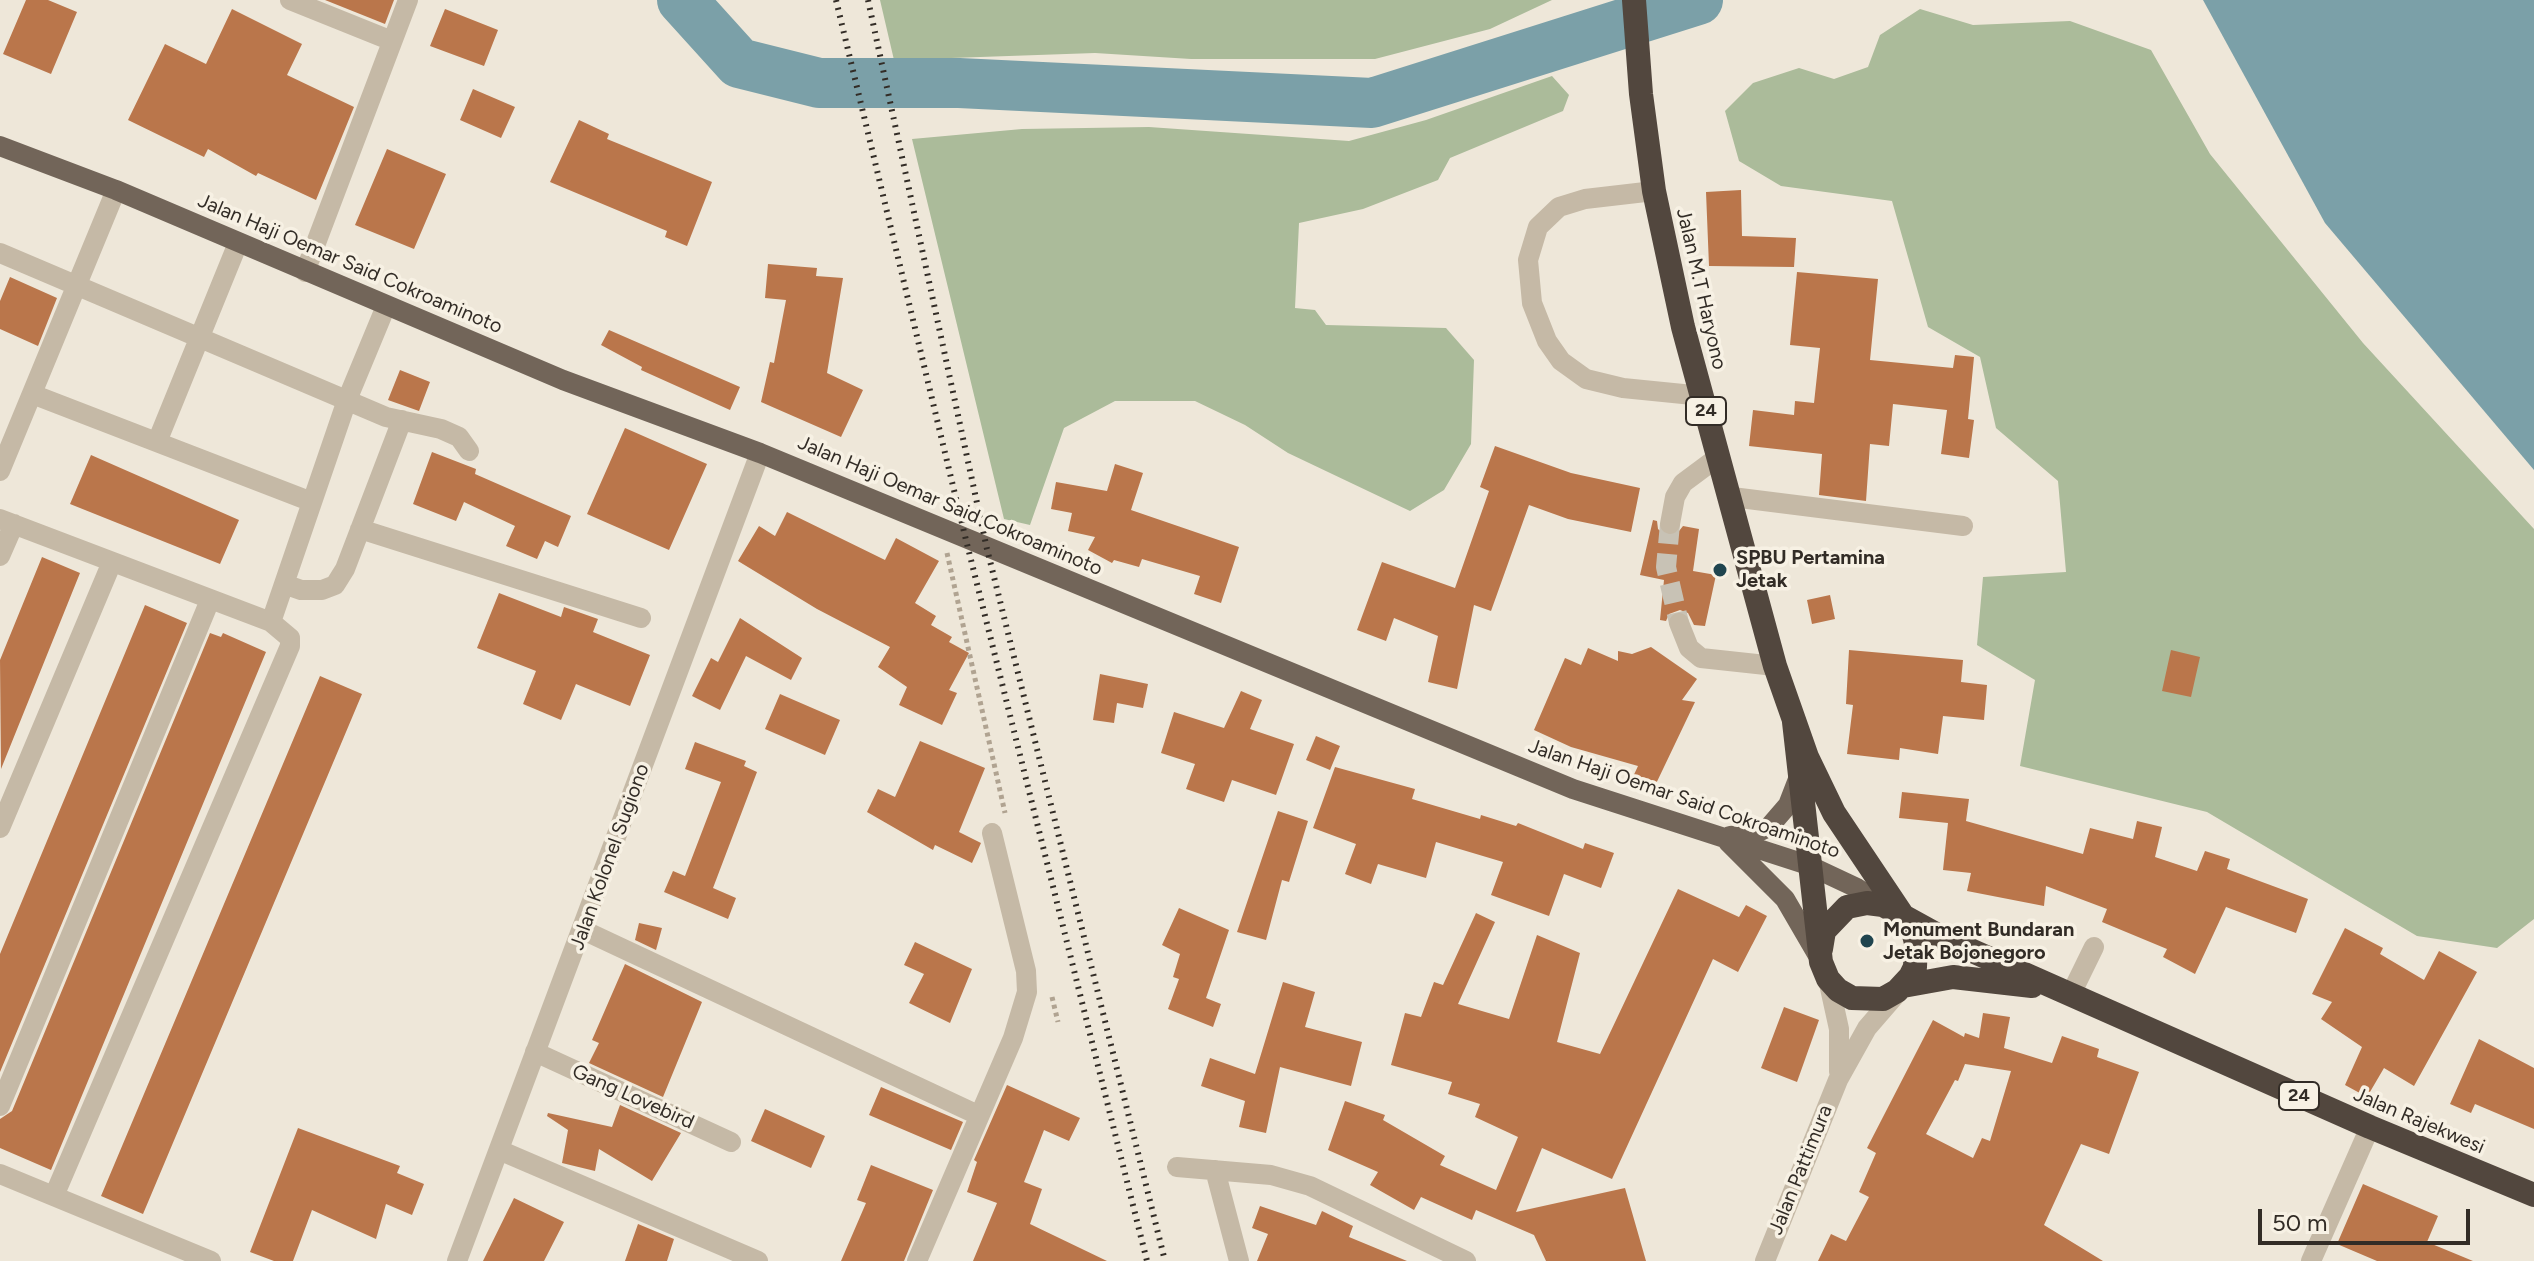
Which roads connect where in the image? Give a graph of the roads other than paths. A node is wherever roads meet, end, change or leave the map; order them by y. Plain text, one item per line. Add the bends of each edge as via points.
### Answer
1 (290, 0) edge
2 (408, 0) edge
3 (1634, 0) edge
4 (392, 41) junction
5 (0, 146) edge
6 (116, 190) junction
7 (1654, 191) junction
8 (238, 243) junction
9 (0, 253) edge
10 (305, 272) junction
11 (77, 284) junction
12 (386, 306) junction
13 (199, 335) junction
14 (32, 394) junction
15 (1703, 396) junction
16 (347, 400) junction
17 (402, 420) junction
18 (157, 442) junction
19 (469, 451) dead end
20 (760, 453) junction
21 (1718, 457) junction
22 (0, 471) edge
23 (1732, 497) junction
24 (312, 502) junction
25 (7, 521) edge
26 (1670, 524) tunnel mouth
27 (1963, 526) dead end
28 (360, 529) junction
29 (0, 556) edge
30 (112, 562) junction
31 (284, 584) junction
32 (210, 600) junction
33 (641, 618) dead end
34 (271, 622) junction
35 (1679, 623) tunnel mouth
36 (1775, 666) junction
37 (1794, 722) junction
38 (1800, 774) junction
39 (0, 828) edge
40 (992, 833) dead end
41 (1722, 837) junction
42 (1808, 865) junction
43 (1891, 909) junction
44 (583, 930) junction
45 (2094, 947) dead end
46 (1824, 970) junction
47 (1903, 986) junction
48 (2069, 993) junction
49 (535, 1052) junction
50 (1838, 1080) junction
51 (0, 1106) edge
52 (978, 1115) junction
53 (2370, 1127) junction
54 (731, 1142) dead end
55 (499, 1150) junction
56 (1177, 1167) dead end
57 (1215, 1170) junction
58 (0, 1174) edge
59 (2534, 1195) edge
60 (54, 1196) junction
61 (211, 1261) edge
62 (457, 1261) edge
63 (758, 1261) edge
64 (917, 1261) edge
65 (1239, 1261) edge
66 (1466, 1261) edge
67 (1765, 1261) edge
68 (2311, 1261) edge

1 - 4 street
2 - 4 street
3 - 7 highway, Jalan M.T Haryono / 24
4 - 10 street
5 - 6 main road, Jalan Haji Oemar Said Cokroaminoto
6 - 8 main road, Jalan Haji Oemar Said Cokroaminoto
6 - 11 street
7 - 15 highway, Jalan M.T Haryono / 24
7 - 15 street via 1559,207 1538,227 1528,260 1532,303 1561,361 1586,379
8 - 10 main road, Jalan Haji Oemar Said Cokroaminoto
8 - 13 street
9 - 11 street
10 - 12 main road, Jalan Haji Oemar Said Cokroaminoto
11 - 13 street
11 - 14 street
12 - 16 street
12 - 20 main road, Jalan Haji Oemar Said Cokroaminoto via 563,380
13 - 16 street
13 - 18 street
14 - 18 street
14 - 22 street
15 - 21 highway, Jalan M.T Haryono / 24
16 - 17 street
16 - 24 street
17 - 19 street via 459,437
17 - 28 street
18 - 24 street
20 - 41 main road, Jalan Haji Oemar Said Cokroaminoto via 1573,789
20 - 44 street, Jalan Kolonel Sugiono
21 - 23 highway, Jalan M.T Haryono / 24
21 - 26 street via 1683,483
23 - 27 street
23 - 36 highway, Jalan M.T Haryono / 24
24 - 31 street
25 - 29 street
25 - 30 street
28 - 31 street via 335,585 301,590
28 - 33 street
30 - 32 street
30 - 39 street
31 - 34 street
32 - 34 street
32 - 51 street
34 - 60 street via 287,633 290,646
35 - 36 street via 1689,648 1701,658
36 - 37 highway, Jalan M.T Haryono / 24
37 - 38 highway, 24
37 - 43 highway, 24 via 1834,813
38 - 41 main road via 1788,805 1769,827
38 - 42 highway, 24
40 - 52 street via 1027,992 1013,1038
41 - 42 main road, Jalan Haji Oemar Said Cokroaminoto
41 - 46 main road via 1785,899
42 - 43 main road, Jalan Haji Oemar Said Cokroaminoto
42 - 46 highway, 24
43 - 46 highway via 1867,903 1847,907 1832,919 1820,944
43 - 47 highway via 1913,931 1916,943 1915,967
43 - 48 highway, 24 via 1943,938
44 - 49 street, Jalan Kolonel Sugiono
44 - 52 street
45 - 48 street
46 - 47 highway, 24 via 1852,998 1883,999
46 - 50 street via 1839,1029
47 - 48 highway, 24 via 1973,977
47 - 50 street via 1867,1028
48 - 53 highway, Jalan Rajekwesi / 24
49 - 54 street, Gang Lovebird
49 - 55 street, Jalan Kolonel Sugiono
50 - 67 street, Jalan Pattimura
52 - 64 street
53 - 59 highway, Jalan Rajekwesi / 24
53 - 68 street
55 - 62 street, Jalan Kolonel Sugiono
55 - 63 street
56 - 57 street
57 - 65 street
57 - 66 street via 1271,1175 1310,1186
58 - 60 street
60 - 61 street

